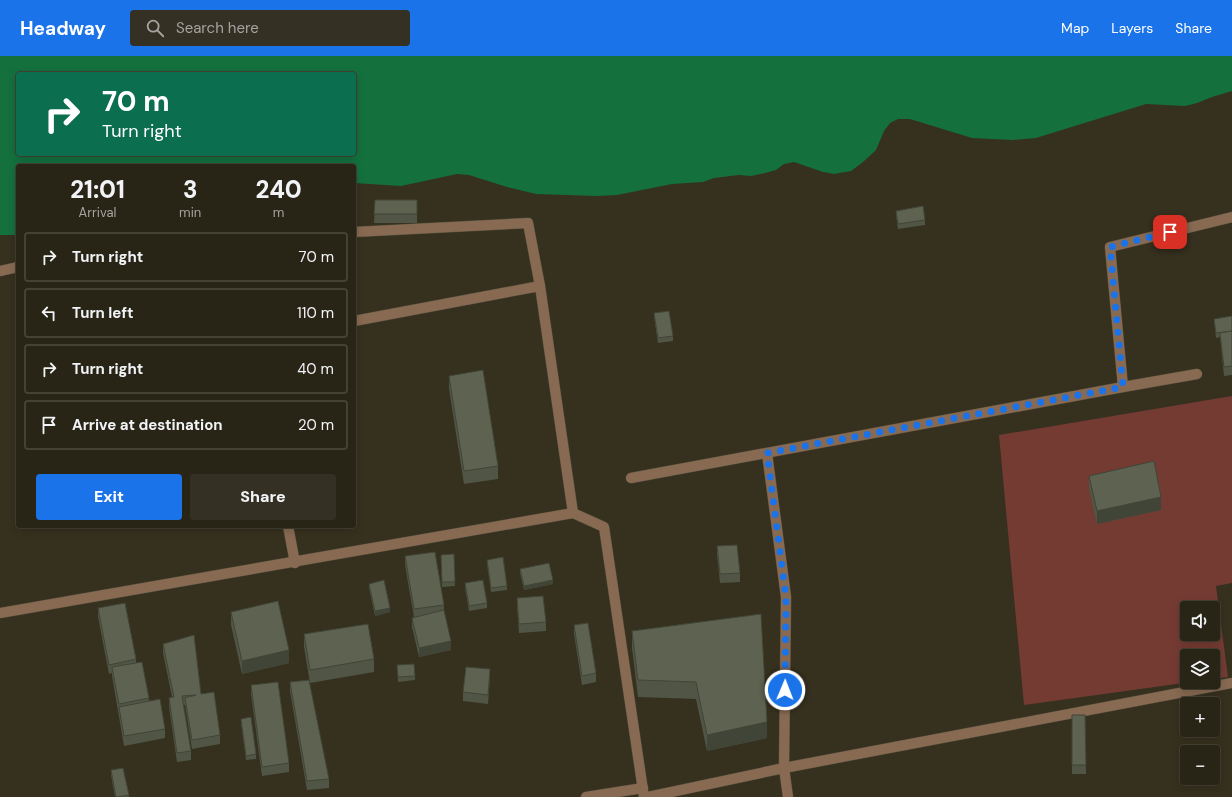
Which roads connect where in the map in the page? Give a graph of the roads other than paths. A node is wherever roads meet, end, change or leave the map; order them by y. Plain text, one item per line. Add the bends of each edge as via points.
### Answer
1 (1232, 217) edge
2 (356, 232) edge
3 (16, 267) edge
4 (0, 270) edge
5 (540, 286) junction
6 (356, 321) edge
7 (1197, 374) dead end
8 (1123, 387) junction
9 (767, 453) junction
10 (631, 478) dead end
11 (573, 513) junction
12 (288, 528) edge
13 (295, 563) junction
14 (0, 613) edge
15 (1232, 683) edge
16 (784, 768) junction
17 (645, 794) edge
18 (586, 797) edge
19 (788, 797) edge

1 - 8 street via 1110,247
2 - 5 street via 528,223
3 - 4 street
5 - 6 street
5 - 11 street
7 - 8 street
8 - 9 street
9 - 10 street
9 - 16 street via 786,597
11 - 13 street
11 - 17 street via 604,527
12 - 13 street
13 - 14 street
15 - 16 street
16 - 17 street
16 - 19 street
17 - 18 street

